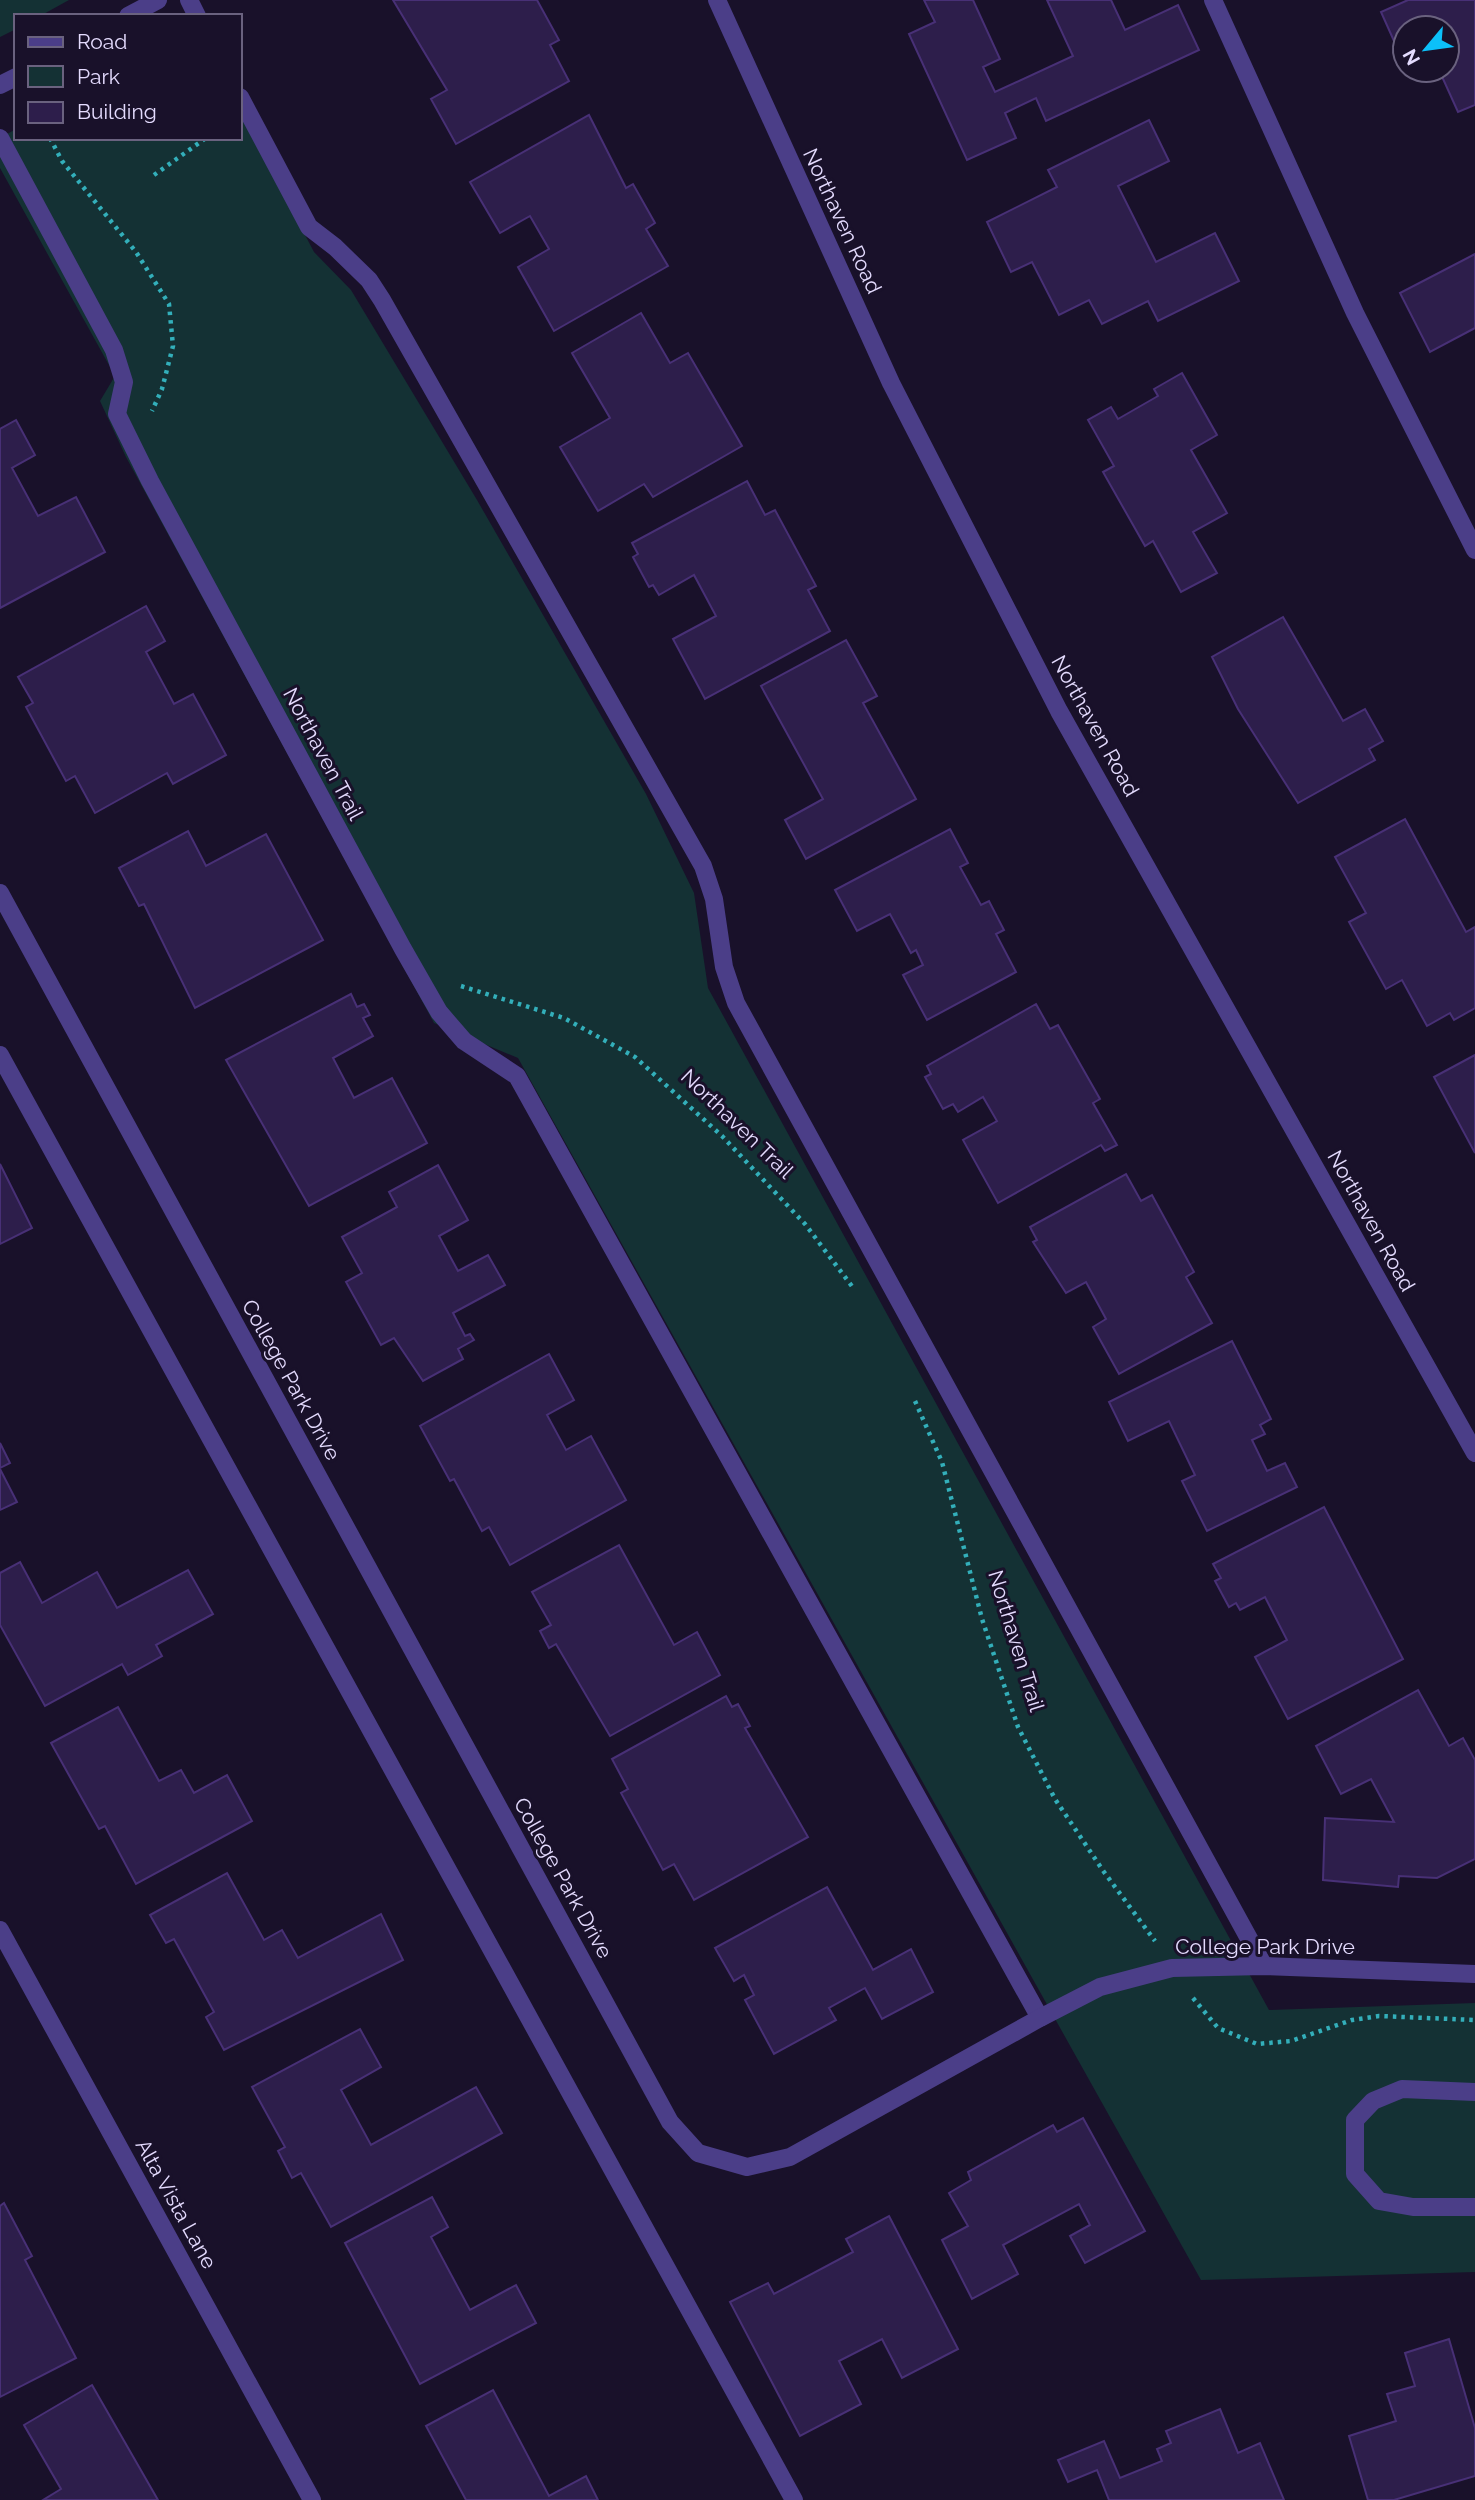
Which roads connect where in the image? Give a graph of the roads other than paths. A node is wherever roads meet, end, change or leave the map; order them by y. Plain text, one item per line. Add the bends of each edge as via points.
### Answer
1 (158, 0) edge
2 (717, 0) edge
3 (1213, 0) edge
4 (132, 14) edge
5 (242, 100) edge
6 (0, 138) edge
7 (1475, 550) edge
8 (0, 893) edge
9 (0, 1055) edge
10 (1475, 1453) edge
11 (0, 1930) edge
12 (1264, 1966) junction
13 (1475, 1974) edge
14 (1040, 2018) junction
15 (1475, 2092) edge
16 (1475, 2207) edge
17 (312, 2500) edge
18 (793, 2500) edge

1 - 4 street
2 - 10 street, Northaven Road via 891,383 1059,711
3 - 7 street via 1355,313
5 - 12 street via 309,227 360,272 382,300 703,866 736,1003
6 - 14 street, Northaven Trail via 114,350 124,382 117,414 150,481 402,949 439,1012 464,1041 517,1076
8 - 14 street, College Park Drive via 670,2122 698,2154 747,2167 790,2157
9 - 18 street
11 - 17 street, Alta Vista Lane
12 - 13 street, College Park Drive
12 - 14 street, College Park Drive via 1172,1968 1100,1987
15 - 16 street via 1402,2089 1373,2101 1355,2120 1355,2174 1379,2202

